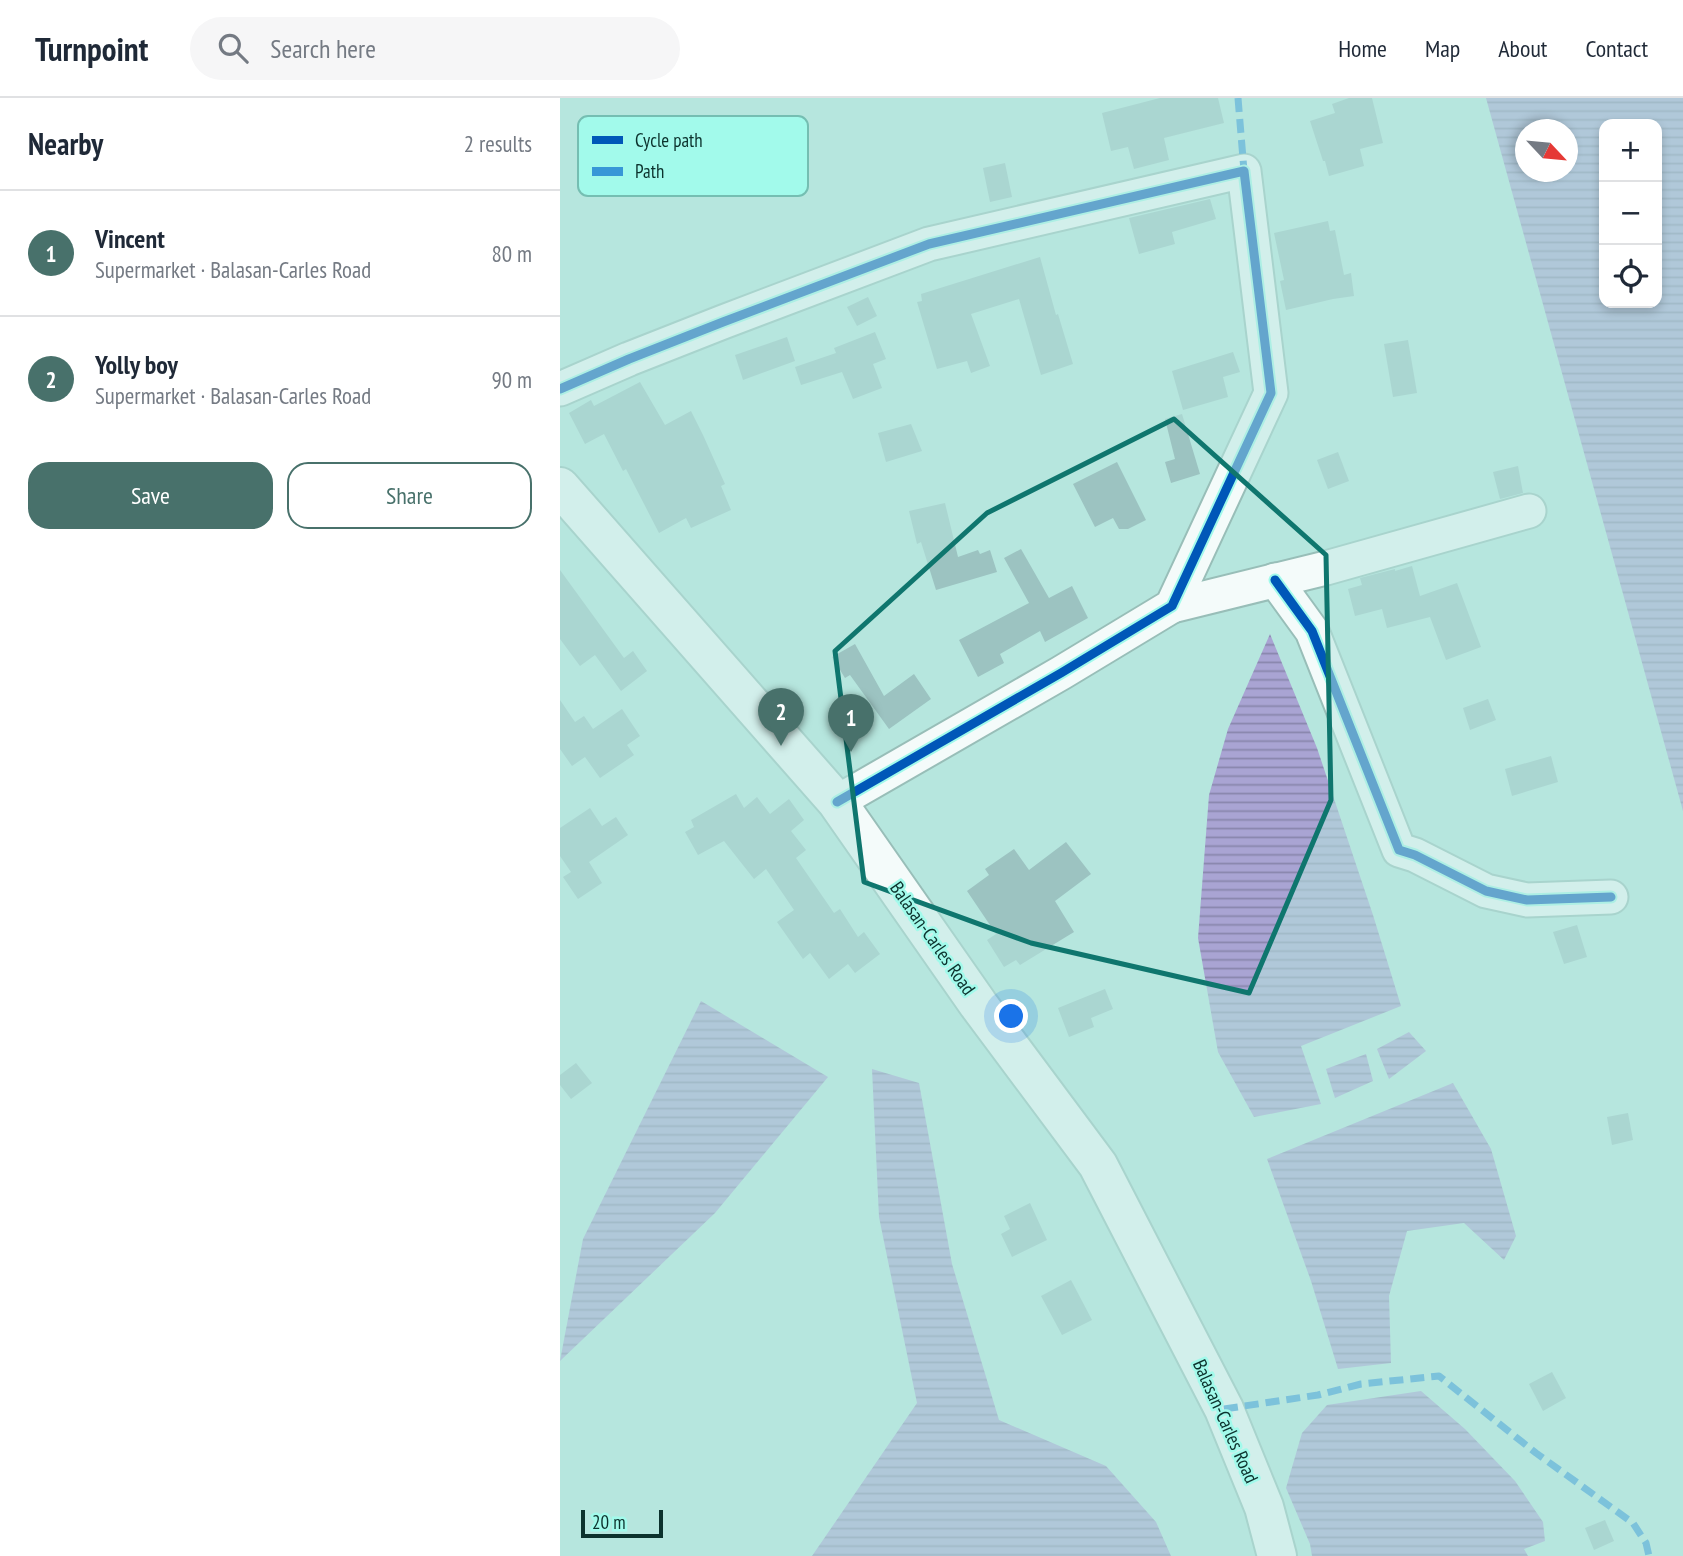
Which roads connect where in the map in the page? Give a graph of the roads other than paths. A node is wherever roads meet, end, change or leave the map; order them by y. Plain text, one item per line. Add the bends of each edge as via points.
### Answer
1 (560, 390) edge
2 (560, 487) edge
3 (1529, 511) dead end
4 (1275, 580) junction
5 (1172, 606) junction
6 (837, 802) junction
7 (1611, 897) dead end
8 (1277, 1556) edge

1 - 5 street via 929,244 1244,171 1272,393
2 - 6 main road, Balasan-Carles Road
3 - 4 street
4 - 5 street
4 - 7 street via 1312,631 1399,850 1486,891 1513,897
5 - 6 street
6 - 8 main road, Balasan-Carles Road via 1098,1165 1224,1409 1264,1507

